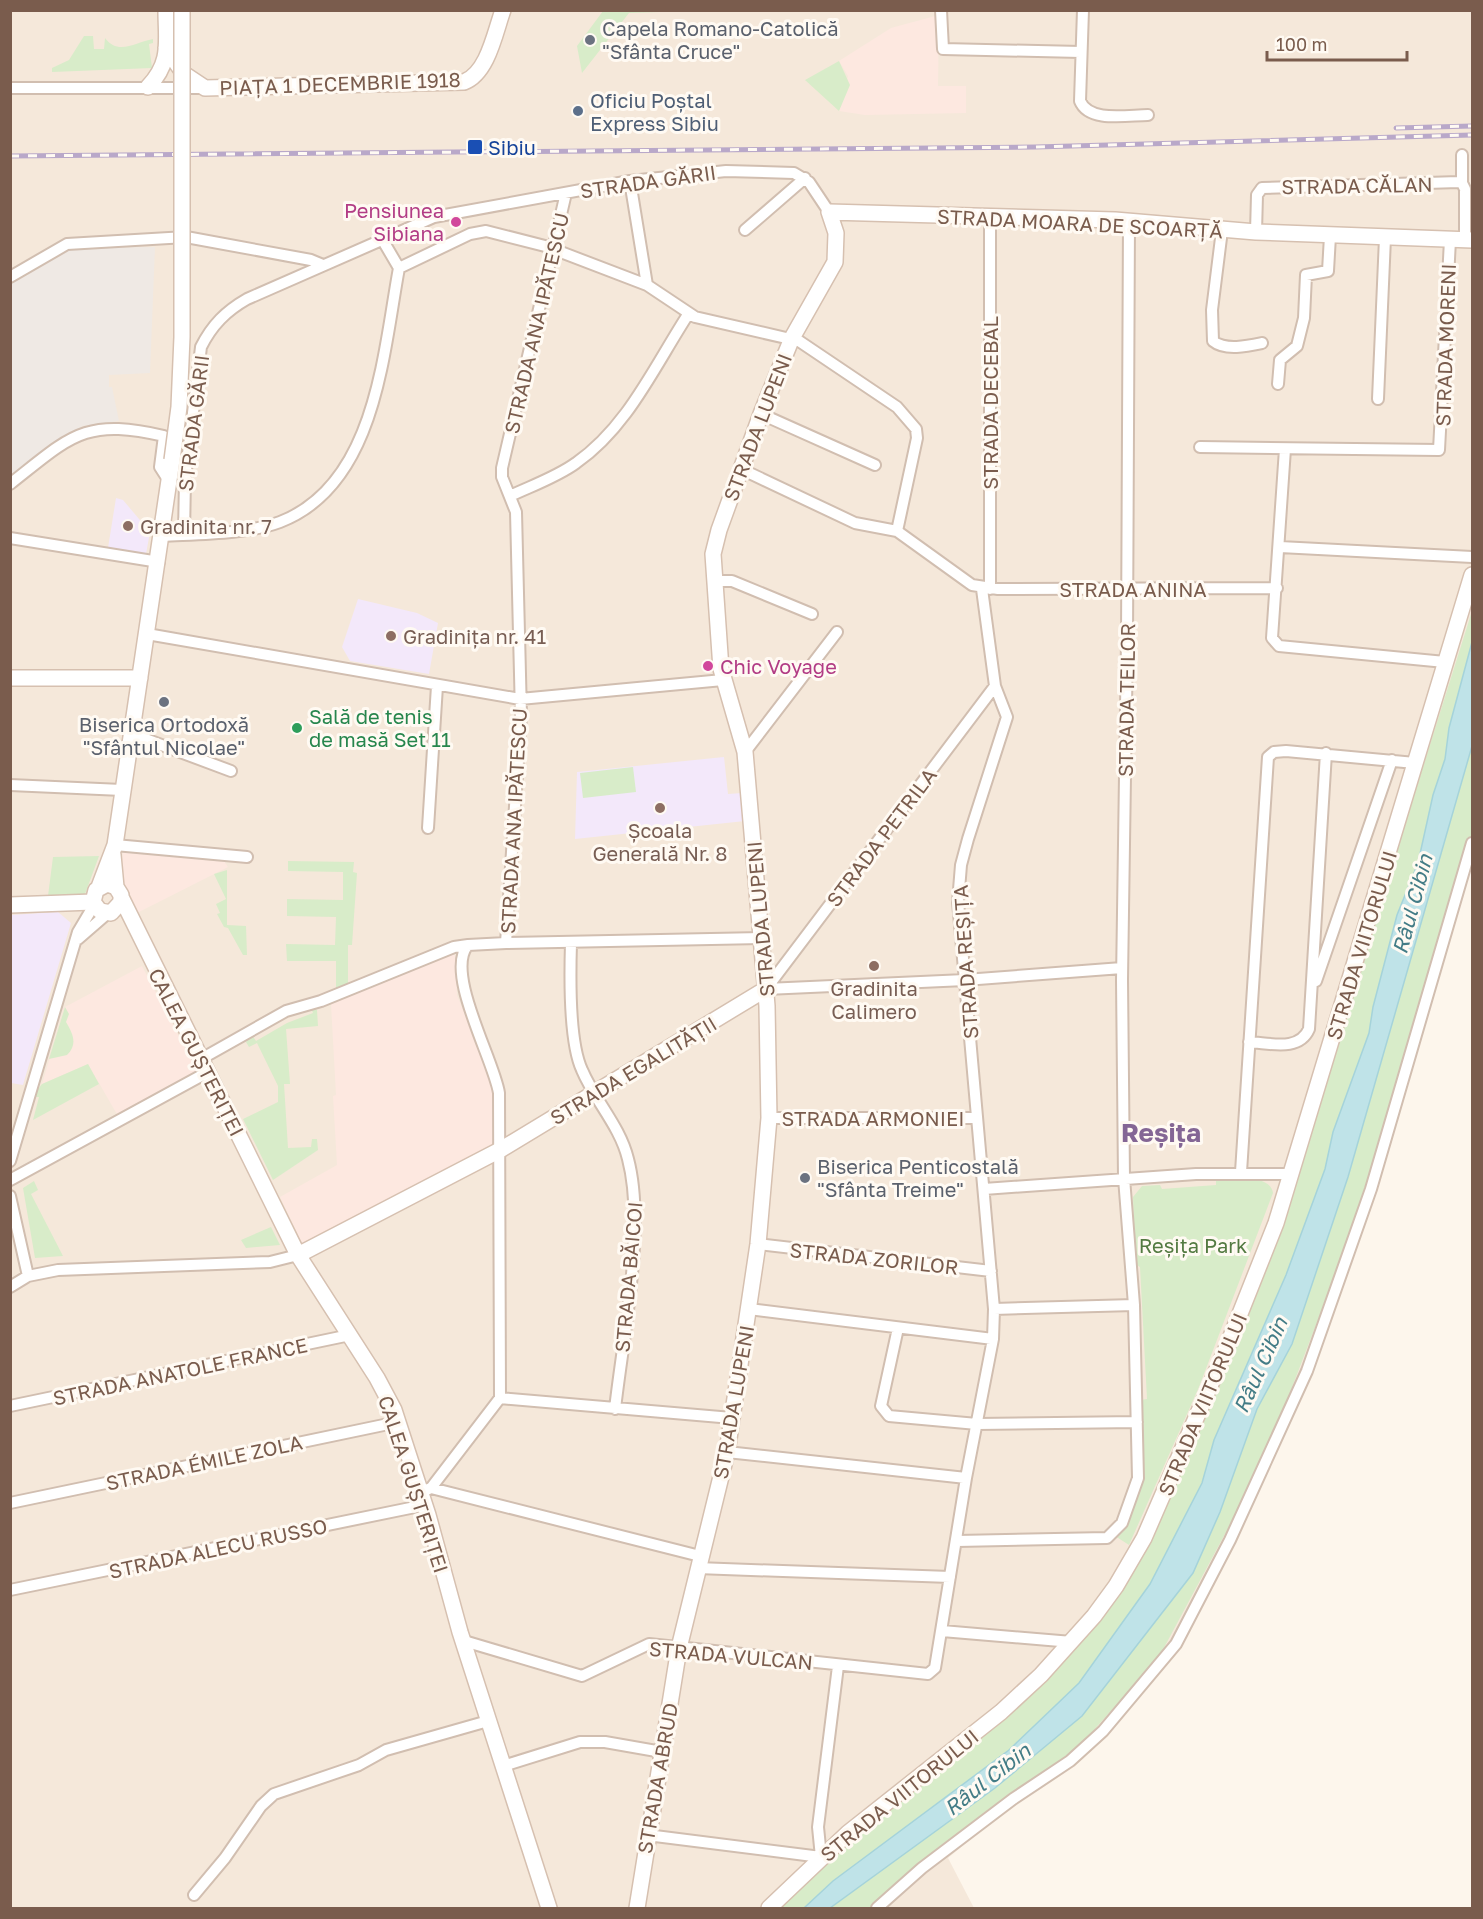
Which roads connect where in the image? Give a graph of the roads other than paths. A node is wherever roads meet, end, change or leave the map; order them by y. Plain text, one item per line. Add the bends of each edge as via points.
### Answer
1 (166, 10) edge
2 (182, 10) edge
3 (503, 10) edge
4 (940, 10) edge
5 (1083, 10) edge
6 (166, 48) junction
7 (1081, 52) junction
8 (148, 87) junction
9 (10, 88) edge
10 (205, 88) junction
11 (1148, 115) dead end
12 (1462, 155) dead end
13 (805, 178) junction
14 (630, 181) junction
15 (1462, 183) junction
16 (566, 192) junction
17 (829, 213) junction
18 (990, 217) junction
19 (1129, 221) junction
20 (745, 230) dead end
21 (1222, 230) junction
22 (1256, 232) junction
23 (1330, 236) junction
24 (1385, 237) junction
25 (382, 239) junction
26 (1462, 240) edge
27 (553, 249) junction
28 (323, 265) junction
29 (399, 268) junction
30 (10, 277) edge
31 (647, 285) junction
32 (689, 313) junction
33 (792, 338) junction
34 (1262, 343) dead end
35 (1278, 384) dead end
36 (1378, 399) dead end
37 (761, 414) junction
38 (1200, 447) dead end
39 (1286, 449) junction
40 (875, 465) dead end
41 (741, 469) junction
42 (170, 482) junction
43 (10, 484) edge
44 (510, 496) junction
45 (897, 531) junction
46 (184, 535) junction
47 (162, 536) junction
48 (10, 538) edge
49 (1280, 547) junction
50 (1473, 557) edge
51 (159, 562) junction
52 (1473, 575) edge
53 (713, 581) junction
54 (1277, 588) junction
55 (986, 589) junction
56 (1127, 589) junction
57 (812, 614) dead end
58 (837, 632) dead end
59 (147, 634) junction
60 (1445, 662) junction
61 (10, 678) edge
62 (140, 678) junction
63 (723, 680) junction
64 (437, 686) junction
65 (996, 686) junction
66 (520, 699) junction
67 (132, 734) junction
68 (745, 752) junction
69 (1326, 753) junction
70 (1392, 760) junction
71 (1415, 763) junction
72 (231, 771) dead end
73 (10, 785) edge
74 (123, 790) junction
75 (428, 828) dead end
76 (1473, 843) edge
77 (114, 849) junction
78 (247, 857) dead end
79 (95, 898) junction
80 (115, 903) junction
81 (10, 905) edge
82 (762, 938) junction
83 (76, 941) junction
84 (506, 943) junction
85 (572, 943) junction
86 (468, 945) junction
87 (1122, 968) junction
88 (965, 980) junction
89 (766, 989) junction
90 (1311, 995) junction
91 (1249, 1042) junction
92 (204, 1066) junction
93 (595, 1094) junction
94 (769, 1118) junction
95 (977, 1118) junction
96 (500, 1150) junction
97 (10, 1161) edge
98 (1241, 1172) junction
99 (1291, 1174) junction
100 (1124, 1178) junction
101 (10, 1180) edge
102 (984, 1189) junction
103 (10, 1196) edge
104 (758, 1244) junction
105 (298, 1255) junction
106 (991, 1271) junction
107 (28, 1276) junction
108 (10, 1287) edge
109 (1134, 1305) junction
110 (749, 1309) junction
111 (994, 1309) junction
112 (898, 1328) junction
113 (350, 1335) junction
114 (993, 1339) junction
115 (500, 1398) junction
116 (10, 1406) edge
117 (615, 1409) junction
118 (732, 1418) junction
119 (398, 1422) junction
120 (1137, 1422) junction
121 (977, 1424) junction
122 (727, 1452) junction
123 (966, 1478) junction
124 (425, 1495) junction
125 (10, 1503) edge
126 (957, 1541) junction
127 (699, 1562) junction
128 (950, 1577) junction
129 (10, 1590) edge
130 (942, 1631) junction
131 (464, 1641) junction
132 (1072, 1642) junction
133 (679, 1648) junction
134 (838, 1666) junction
135 (935, 1668) joint
136 (489, 1721) junction
137 (662, 1752) junction
138 (503, 1766) junction
139 (647, 1835) junction
140 (821, 1857) junction
141 (194, 1895) dead end
142 (549, 1908) edge
143 (637, 1908) edge
144 (769, 1908) edge
145 (877, 1908) edge

1 - 6 street
2 - 42 street, bridge via 182,337
3 - 10 street, PIAȚA 1 DECEMBRIE 1918 via 482,66 464,82
4 - 7 street via 943,49
5 - 7 street
6 - 8 street via 163,70
6 - 10 street via 184,74
7 - 11 street via 1083,108 1091,114
8 - 9 street
8 - 10 street
12 - 15 street
13 - 14 street, STRADA GĂRII via 794,173 726,171
13 - 17 street
13 - 20 street
14 - 16 street, STRADA GĂRII
14 - 31 street
15 - 22 street, STRADA CĂLAN via 1262,188 1257,195
15 - 26 street
16 - 25 street, STRADA GĂRII via 448,213
16 - 27 street, STRADA ANA IPĂTESCU
17 - 18 street, STRADA MOARA DE SCOARȚĂ
17 - 33 street, STRADA LUPENI via 836,233 835,262
18 - 19 street, STRADA MOARA DE SCOARȚĂ
18 - 55 street, STRADA DECEBAL
19 - 21 street, STRADA MOARA DE SCOARȚĂ
19 - 56 street, STRADA TEILOR
21 - 22 street, STRADA MOARA DE SCOARȚĂ
21 - 34 street via 1212,309 1214,341 1227,346
22 - 23 street, STRADA MOARA DE SCOARȚĂ
23 - 24 street, STRADA MOARA DE SCOARȚĂ
23 - 35 street via 1328,271 1306,275 1304,318 1297,346 1280,360
24 - 26 street, STRADA MOARA DE SCOARȚĂ
24 - 36 street
25 - 28 street, STRADA GĂRII
25 - 29 street
26 - 39 street, STRADA MORENI via 1439,450
27 - 29 street via 478,231
27 - 31 street
27 - 44 street, STRADA ANA IPĂTESCU via 502,468
28 - 30 street via 186,237 67,244
28 - 46 street, STRADA GĂRII via 233,307 208,333 198,361 185,478
29 - 46 street via 375,400 360,438 336,478 305,508 279,522
31 - 32 street
32 - 33 street
32 - 44 street via 638,396 595,447 574,465
33 - 37 street, STRADA LUPENI
33 - 45 street via 912,421 917,438
37 - 40 street
37 - 41 street, STRADA LUPENI
38 - 39 street
39 - 49 street
41 - 45 street via 855,523
41 - 53 street, STRADA LUPENI via 715,542
42 - 43 street via 160,467 164,436 106,428 73,438
42 - 47 street
44 - 66 street, STRADA ANA IPĂTESCU via 516,512
45 - 55 street via 966,581
46 - 47 street
47 - 51 street
48 - 51 street
49 - 50 street
49 - 54 street
51 - 59 street
52 - 60 street, STRADA VIITORULUI
53 - 57 street via 732,581
53 - 63 street, STRADA LUPENI
54 - 56 street, STRADA ANINA
54 - 60 street via 1274,644
55 - 56 street, STRADA ANINA
55 - 65 street, STRADA REȘIȚA
56 - 87 street, STRADA TEILOR
58 - 68 street
59 - 62 street
59 - 64 street
60 - 71 street, STRADA VIITORULUI
61 - 62 street
62 - 67 street
63 - 66 street
63 - 68 street, STRADA LUPENI
64 - 66 street
64 - 75 street
65 - 88 street, STRADA REȘIȚA via 1005,710 1006,727 976,812 958,882
65 - 89 street, STRADA PETRILA
66 - 84 street, STRADA ANA IPĂTESCU
67 - 72 street
67 - 74 street
68 - 82 street, STRADA LUPENI
69 - 70 street
69 - 90 street, STRADA VIITORULUI
69 - 91 street via 1274,752 1266,762
70 - 71 street
70 - 90 street
71 - 99 street, STRADA VIITORULUI
73 - 74 street
74 - 77 street
76 - 145 street via 1378,1167 1307,1371 1230,1540 1176,1644 1103,1731 1070,1761 985,1820
77 - 78 street
77 - 79 street
77 - 80 street
79 - 80 street, CALEA GUȘTERIȚEI via 100,911
79 - 80 street via 107,884
79 - 81 street
79 - 83 street
80 - 83 street
80 - 92 street, CALEA GUȘTERIȚEI via 135,927
82 - 85 street
82 - 89 street, STRADA LUPENI
83 - 97 street
84 - 85 street
84 - 86 street, STRADA ANA IPĂTESCU
85 - 93 street, STRADA BĂICOI via 576,1052
86 - 92 street, STRADA ANA IPĂTESCU via 286,1011
86 - 96 street via 463,956 464,988 497,1083
87 - 88 street
87 - 100 street, STRADA TEILOR
88 - 89 street
88 - 95 street, STRADA REȘIȚA
89 - 93 street, STRADA EGALITĂȚII
89 - 94 street, STRADA LUPENI
90 - 91 street, STRADA VIITORULUI via 1309,1029 1300,1042
91 - 98 street
92 - 101 street, STRADA ANA IPĂTESCU
92 - 105 street, CALEA GUȘTERIȚEI
93 - 96 street, STRADA EGALITĂȚII
93 - 117 street, STRADA BĂICOI via 624,1146 636,1196
94 - 95 street, STRADA ARMONIEI
94 - 104 street, STRADA LUPENI
95 - 102 street, STRADA REȘIȚA
96 - 105 street, STRADA EGALITĂȚII
96 - 115 street
98 - 99 street
98 - 100 street
99 - 132 street, STRADA VIITORULUI via 1254,1281 1156,1511 1116,1586
100 - 102 street
100 - 109 street
102 - 106 street, STRADA REȘIȚA
103 - 107 street
104 - 106 street, STRADA ZORILOR
104 - 110 street, STRADA LUPENI
105 - 107 street via 276,1261 58,1270
105 - 113 street, CALEA GUȘTERIȚEI
106 - 111 street, STRADA REȘIȚA
107 - 108 street
109 - 111 street
109 - 120 street
110 - 112 street
110 - 118 street, STRADA LUPENI
111 - 114 street, STRADA REȘIȚA
112 - 114 street
112 - 121 street via 881,1406 883,1412 889,1416
113 - 116 street, STRADA ANATOLE FRANCE
113 - 119 street, CALEA GUȘTERIȚEI via 383,1388
114 - 121 street, STRADA REȘIȚA
115 - 117 street
115 - 124 street
117 - 118 street
118 - 122 street, STRADA LUPENI
119 - 124 street, CALEA GUȘTERIȚEI
119 - 125 street, STRADA ÉMILE ZOLA
120 - 121 street
120 - 126 street via 1138,1478 1122,1523 1107,1538
121 - 123 street, STRADA REȘIȚA
122 - 123 street
122 - 127 street, STRADA LUPENI
123 - 126 street, STRADA REȘIȚA
124 - 127 street
124 - 129 street, STRADA ALECU RUSSO
124 - 131 street, CALEA GUȘTERIȚEI
126 - 128 street, STRADA REȘIȚA
127 - 128 street
127 - 133 street, STRADA LUPENI
128 - 130 street, STRADA REȘIȚA
130 - 132 street
130 - 135 street, STRADA REȘIȚA
131 - 133 street, STRADA VULCAN via 582,1676 649,1644
131 - 136 street, CALEA GUȘTERIȚEI
132 - 140 street, STRADA VIITORULUI via 1012,1703
133 - 134 street, STRADA VULCAN
133 - 137 street, STRADA ABRUD
134 - 135 street, STRADA VULCAN via 928,1674
134 - 140 street via 818,1827
136 - 138 street, CALEA GUȘTERIȚEI
136 - 141 street via 386,1750 359,1765 274,1794
137 - 138 street via 580,1742
137 - 139 street, STRADA ABRUD
138 - 142 street, CALEA GUȘTERIȚEI
139 - 140 street
139 - 143 street, STRADA ABRUD
140 - 144 street, STRADA VIITORULUI

